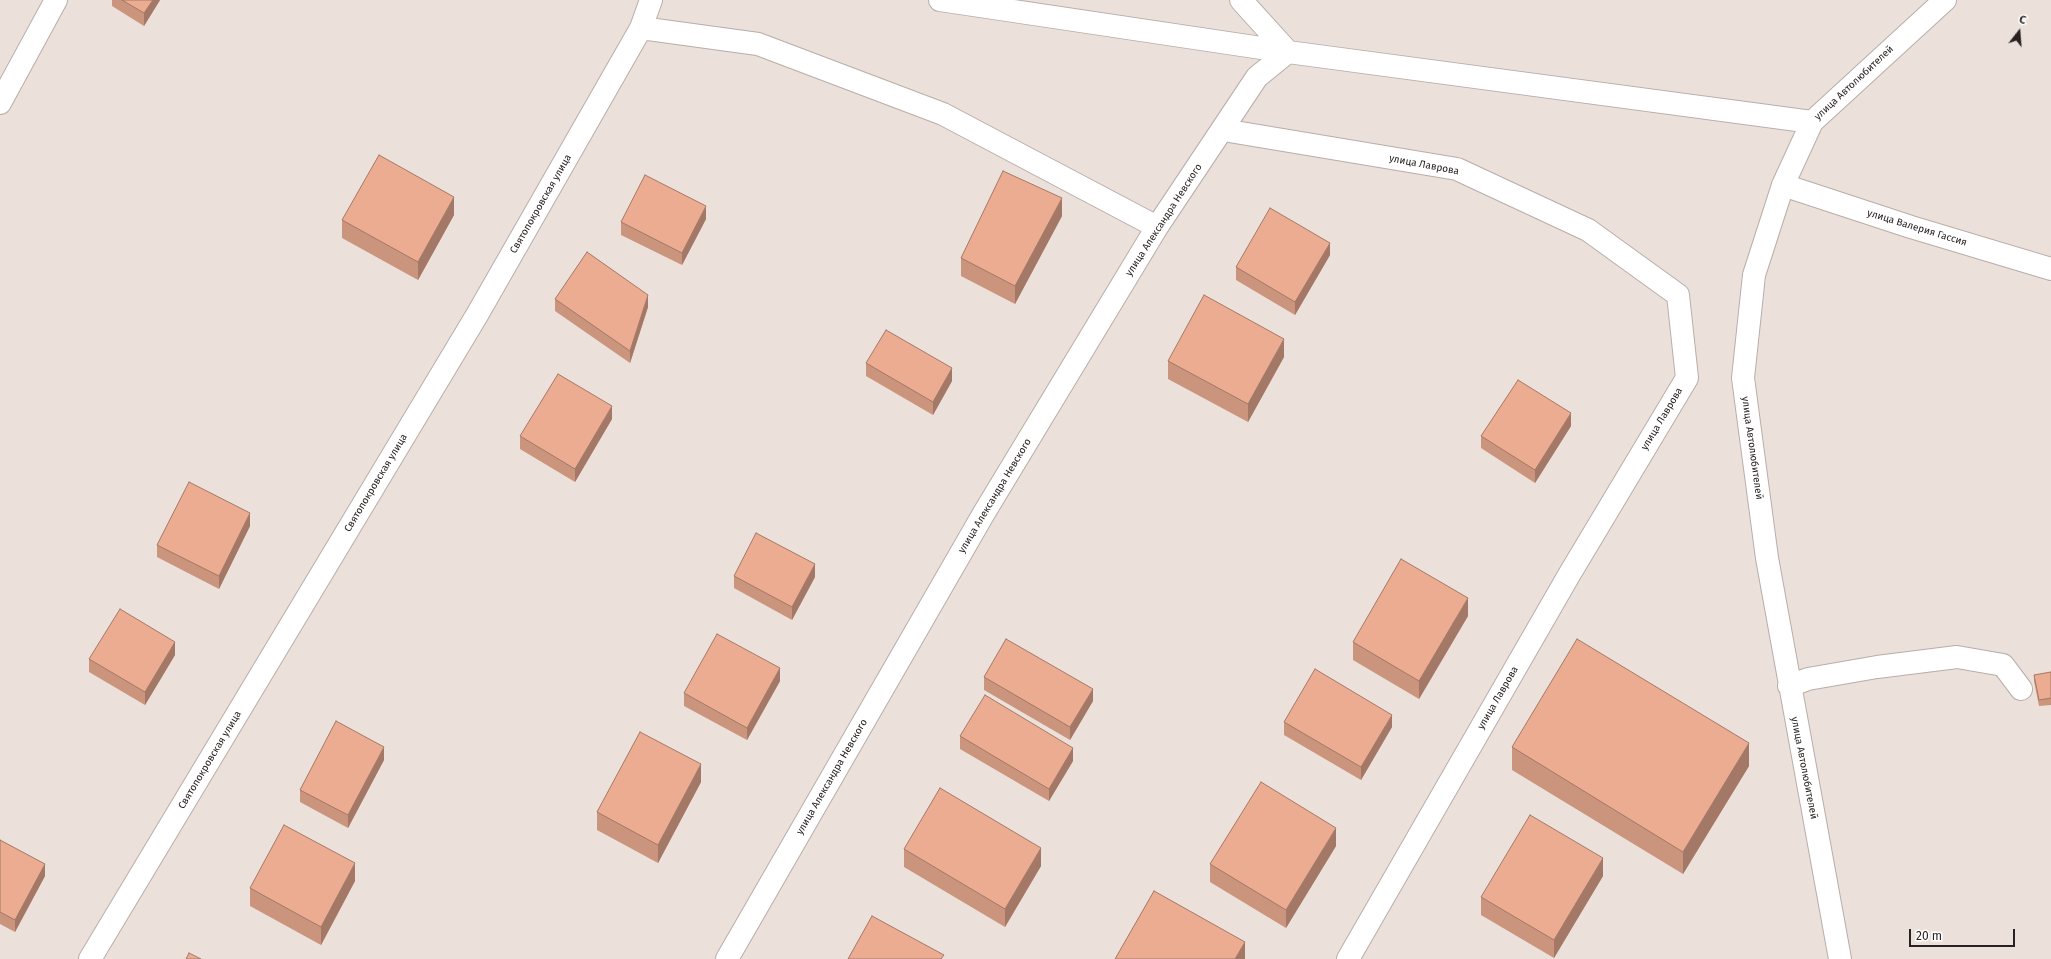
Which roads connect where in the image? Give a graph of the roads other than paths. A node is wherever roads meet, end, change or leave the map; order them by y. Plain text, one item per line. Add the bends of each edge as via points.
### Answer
1 (56, 0) edge
2 (651, 0) edge
3 (940, 0) edge
4 (1241, 0) edge
5 (1945, 0) edge
6 (641, 28) junction
7 (1288, 52) junction
8 (0, 103) edge
9 (1812, 122) junction
10 (1223, 130) junction
11 (1783, 185) junction
12 (1157, 228) junction
13 (2051, 269) edge
14 (1789, 686) junction
15 (2021, 689) dead end
16 (90, 959) edge
17 (727, 959) edge
18 (1348, 959) edge
19 (1840, 959) edge

1 - 8 street
2 - 6 street, Святопокровская улица
3 - 7 street
4 - 7 street
5 - 9 street, улица Автолюбителей
6 - 12 street via 758,44 943,114
6 - 16 street, Святопокровская улица via 477,315
7 - 9 street
7 - 10 street, улица Александра Невского via 1257,77
9 - 11 street, улица Автолюбителей
10 - 12 street, улица Александра Невского
10 - 18 street, улица Лаврова via 1457,169 1588,230 1678,295 1687,378 1568,575
11 - 13 street, улица Валерия Гассия
11 - 14 street, улица Автолюбителей via 1754,275 1743,378 1767,558
12 - 17 street, улица Александра Невского via 984,513
14 - 15 street via 1808,679 1869,668 1957,657 2003,665
14 - 19 street, улица Автолюбителей

